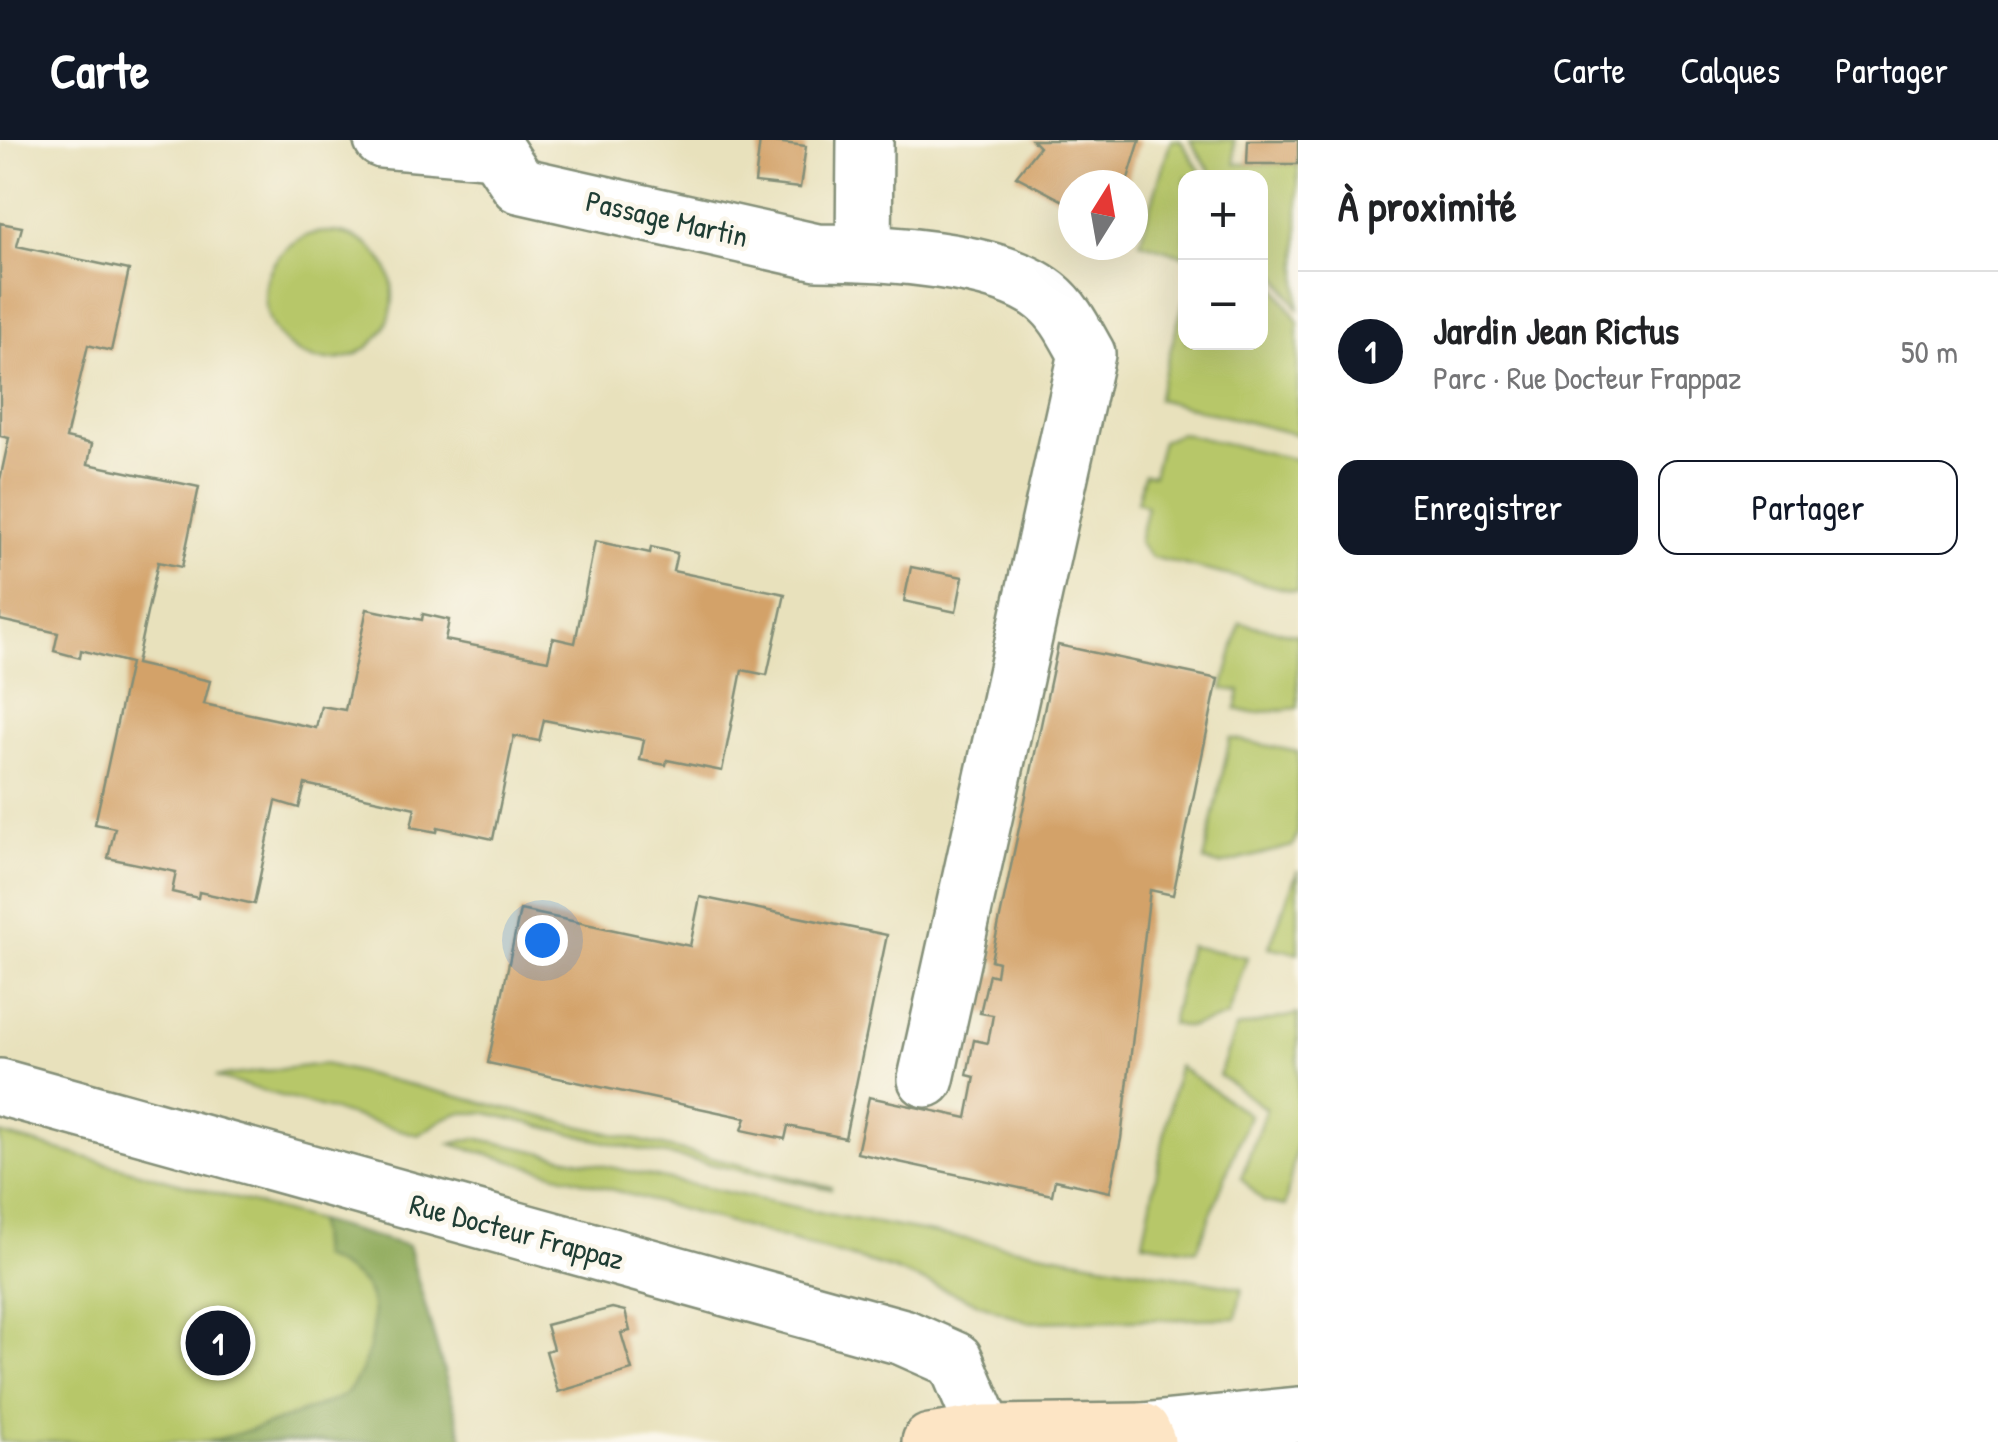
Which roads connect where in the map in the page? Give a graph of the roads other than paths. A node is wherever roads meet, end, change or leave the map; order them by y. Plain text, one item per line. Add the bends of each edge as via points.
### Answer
1 (382, 140) edge
2 (865, 140) edge
3 (496, 145) edge
4 (864, 252) junction
5 (926, 1079) dead end
6 (0, 1087) edge
7 (1298, 1415) edge
8 (986, 1433) junction
9 (1144, 1437) edge
10 (930, 1442) edge

1 - 3 street, Passage Martin
2 - 4 street
3 - 4 street, Passage Martin via 519,185 818,252
4 - 5 street, Passage Martin via 1015,279 1046,296 1087,354
6 - 8 street, Rue Docteur Frappaz via 903,1337 955,1360
7 - 9 street
8 - 9 main road
8 - 10 main road

